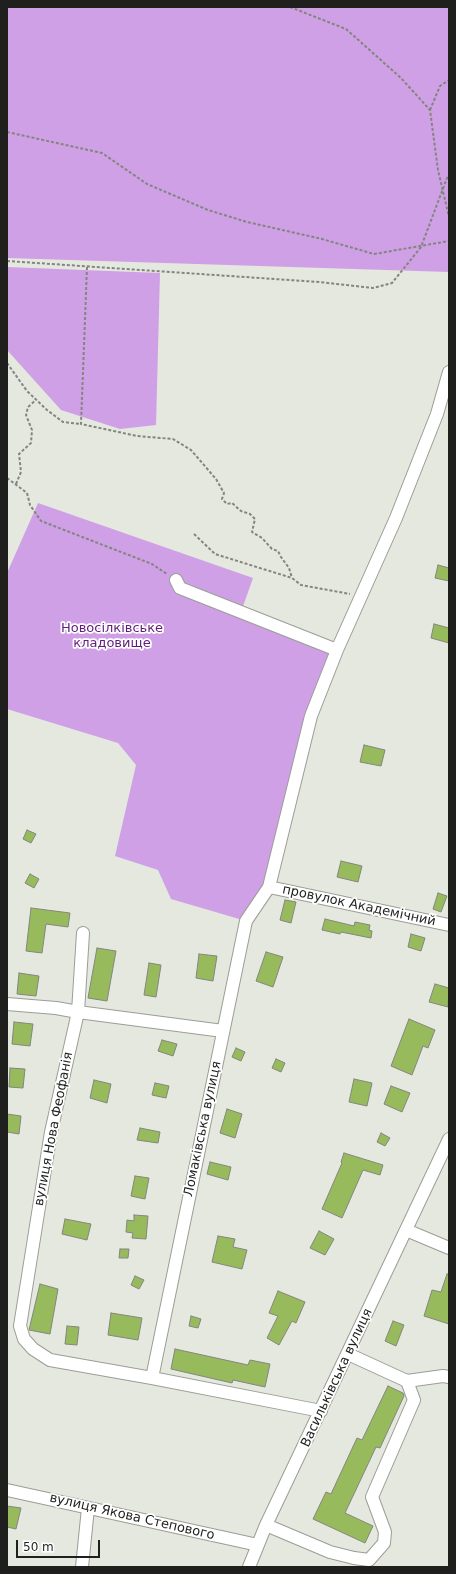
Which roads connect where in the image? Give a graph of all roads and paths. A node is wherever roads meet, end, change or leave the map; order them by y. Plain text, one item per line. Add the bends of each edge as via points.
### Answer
1 (290, 7) edge
2 (449, 80) edge
3 (430, 110) junction
4 (7, 132) edge
5 (449, 177) edge
6 (443, 190) junction
7 (449, 217) edge
8 (449, 241) edge
9 (421, 247) junction
10 (7, 261) edge
11 (87, 267) junction
12 (7, 363) edge
13 (449, 372) edge
14 (36, 400) junction
15 (81, 424) junction
16 (7, 478) edge
17 (16, 484) junction
18 (194, 534) dead end
19 (292, 578) junction
20 (176, 580) joint
21 (361, 596) junction
22 (337, 650) junction
23 (269, 887) junction
24 (449, 925) edge
25 (83, 933) dead end
26 (7, 1004) edge
27 (78, 1012) junction
28 (223, 1031) junction
29 (449, 1139) edge
30 (406, 1230) junction
31 (449, 1248) edge
32 (348, 1354) junction
33 (449, 1376) edge
34 (152, 1378) junction
35 (407, 1381) junction
36 (321, 1411) junction
37 (7, 1490) edge
38 (88, 1508) junction
39 (266, 1525) junction
40 (258, 1545) junction
41 (82, 1567) edge
42 (249, 1567) edge

1 - 3 path via 346,30 401,78
2 - 3 path via 440,86
3 - 6 path
4 - 9 path via 102,153 147,184 208,210 246,222 374,254
5 - 6 path
6 - 7 path
6 - 9 path
8 - 9 path
9 - 11 path via 392,284 373,288 319,282
10 - 11 path
11 - 15 path
12 - 14 path
13 - 21 street via 437,414 396,518
14 - 15 path via 63,422
14 - 17 path via 28,407 26,416 32,430 31,443 19,454 21,472
15 - 19 path via 137,436 173,439 191,450 216,478 224,493 222,500 227,504 232,503 255,519 252,532 262,538 272,550 278,551
16 - 17 path
17 - 20 path via 27,493 30,505 42,521 152,564
18 - 19 path via 215,554
19 - 21 path via 301,585
20 - 22 street via 180,588
21 - 22 street
22 - 23 street via 311,716
23 - 24 street, провулок Академічний
23 - 28 street, Ломаківська вулиця via 246,921
25 - 27 street, вулиця Нова Феофанія
26 - 27 street
27 - 28 street
27 - 34 street, вулиця Нова Феофанія via 51,1132 20,1326 24,1339 34,1350 50,1360
28 - 34 street, Ломаківська вулиця
29 - 30 street, Васильківська вулиця
30 - 31 street
30 - 32 street, Васильківська вулиця
32 - 35 street
32 - 36 street, Васильківська вулиця
33 - 35 street
34 - 36 street
35 - 39 street via 414,1400 372,1497 385,1532 384,1543 369,1560 330,1552
36 - 39 street, Васильківська вулиця
37 - 38 street, вулиця Якова Степового
38 - 40 street, вулиця Якова Степового
38 - 41 street
39 - 40 street, Васильківська вулиця
40 - 42 street, Васильківська вулиця

